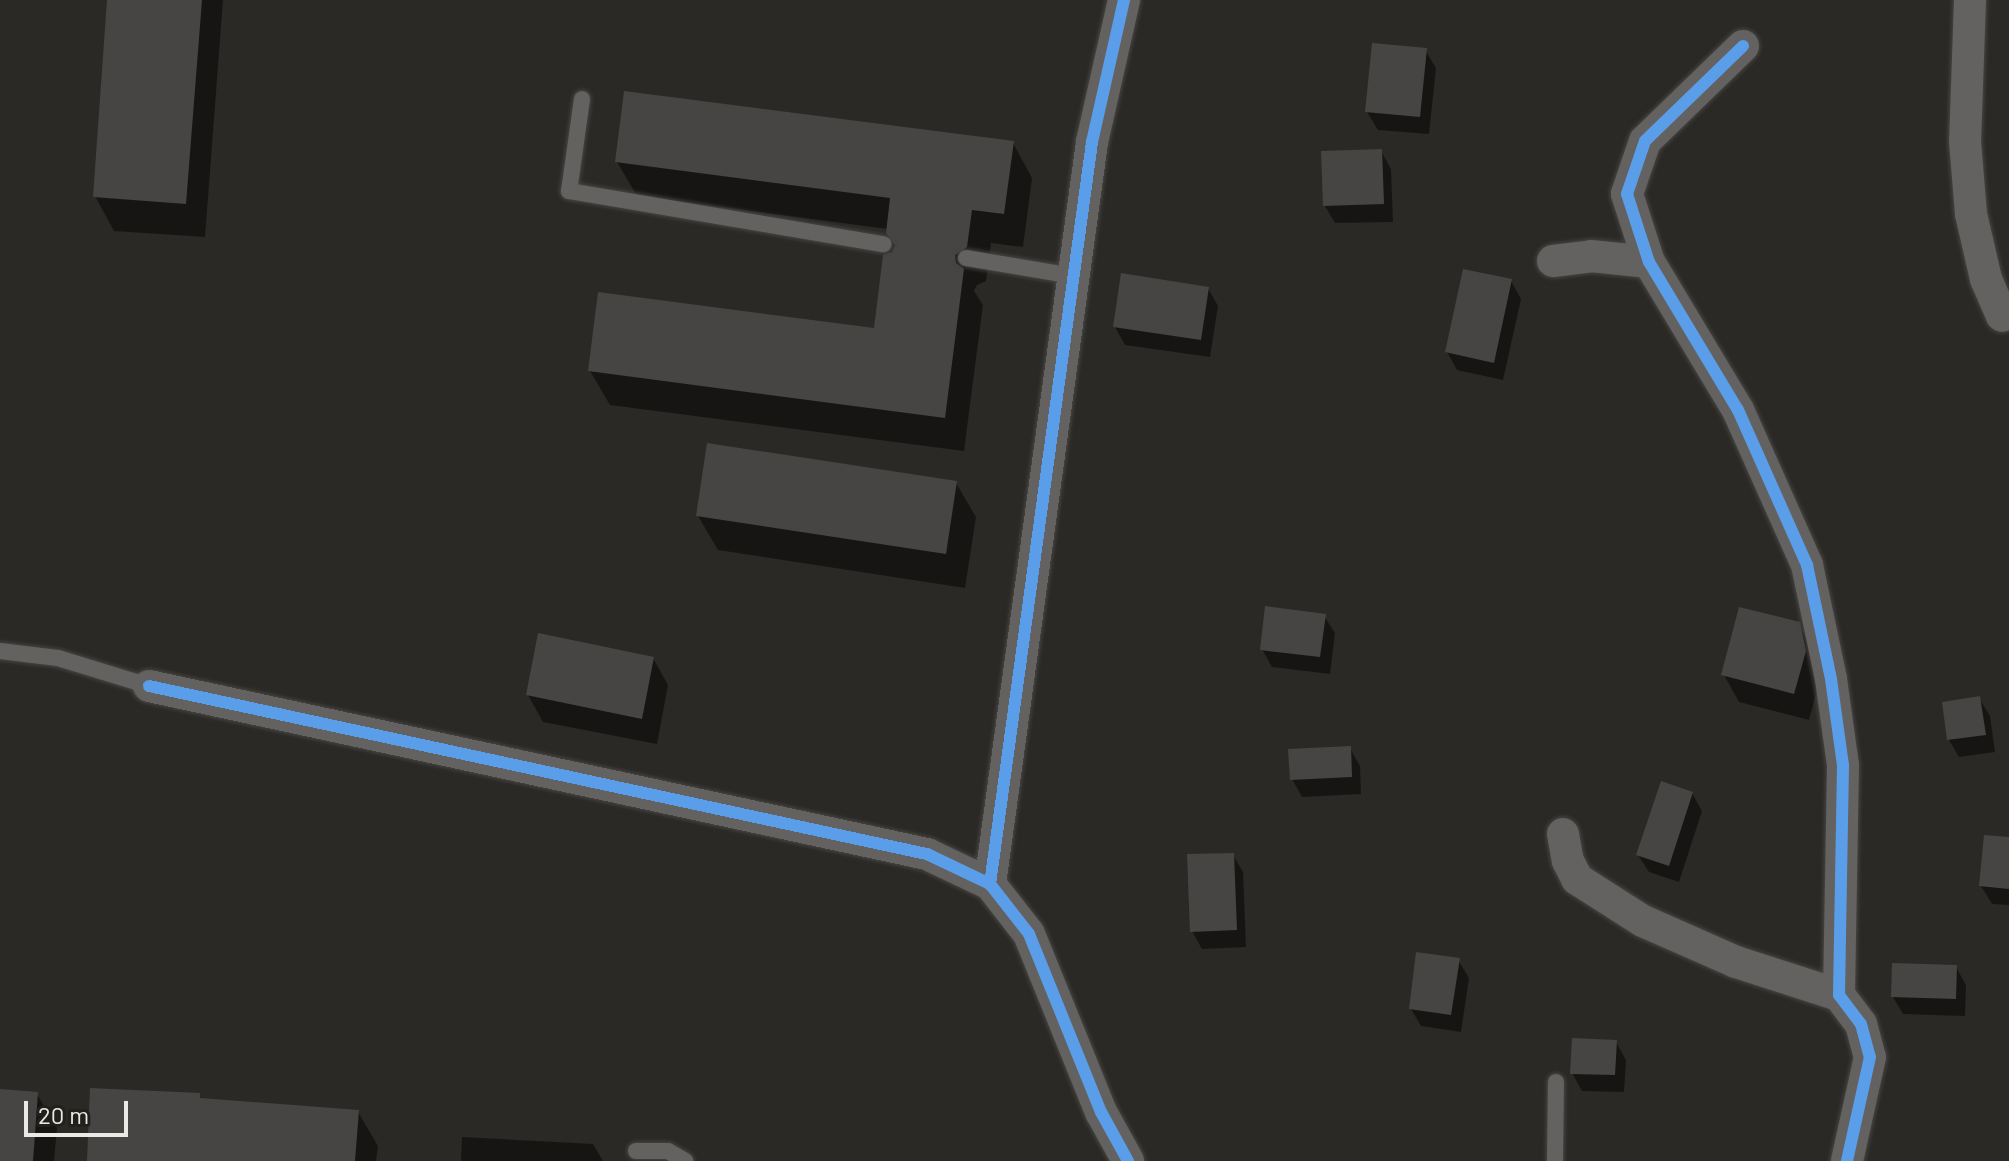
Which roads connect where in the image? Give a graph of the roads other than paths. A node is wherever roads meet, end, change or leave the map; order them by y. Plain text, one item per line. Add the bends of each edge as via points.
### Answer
1 (1124, 0) edge
2 (1970, 0) edge
3 (1743, 46) dead end
4 (582, 99) dead end
5 (884, 244) dead end
6 (966, 258) dead end
7 (1553, 261) dead end
8 (1649, 262) junction
9 (1074, 276) junction
10 (2002, 316) dead end
11 (0, 651) edge
12 (149, 686) joint
13 (1563, 834) dead end
14 (990, 884) junction
15 (1839, 995) junction
16 (1556, 1082) dead end
17 (636, 1151) dead end
18 (685, 1161) edge
19 (1128, 1161) edge
20 (1555, 1161) edge
21 (1847, 1161) edge

1 - 9 street via 1092,142
2 - 10 street via 1965,141 1971,214 1986,279
3 - 8 street via 1645,141 1627,194
4 - 5 lane via 569,191
6 - 9 lane
7 - 8 street via 1591,256
8 - 15 street via 1738,410 1807,565 1843,765
9 - 14 street
11 - 12 lane via 58,658
12 - 14 street via 927,854
13 - 15 street via 1577,879 1643,921 1736,962
14 - 19 street via 1029,934 1101,1112
15 - 21 street via 1861,1024 1870,1057
16 - 20 lane
17 - 18 lane via 668,1151

